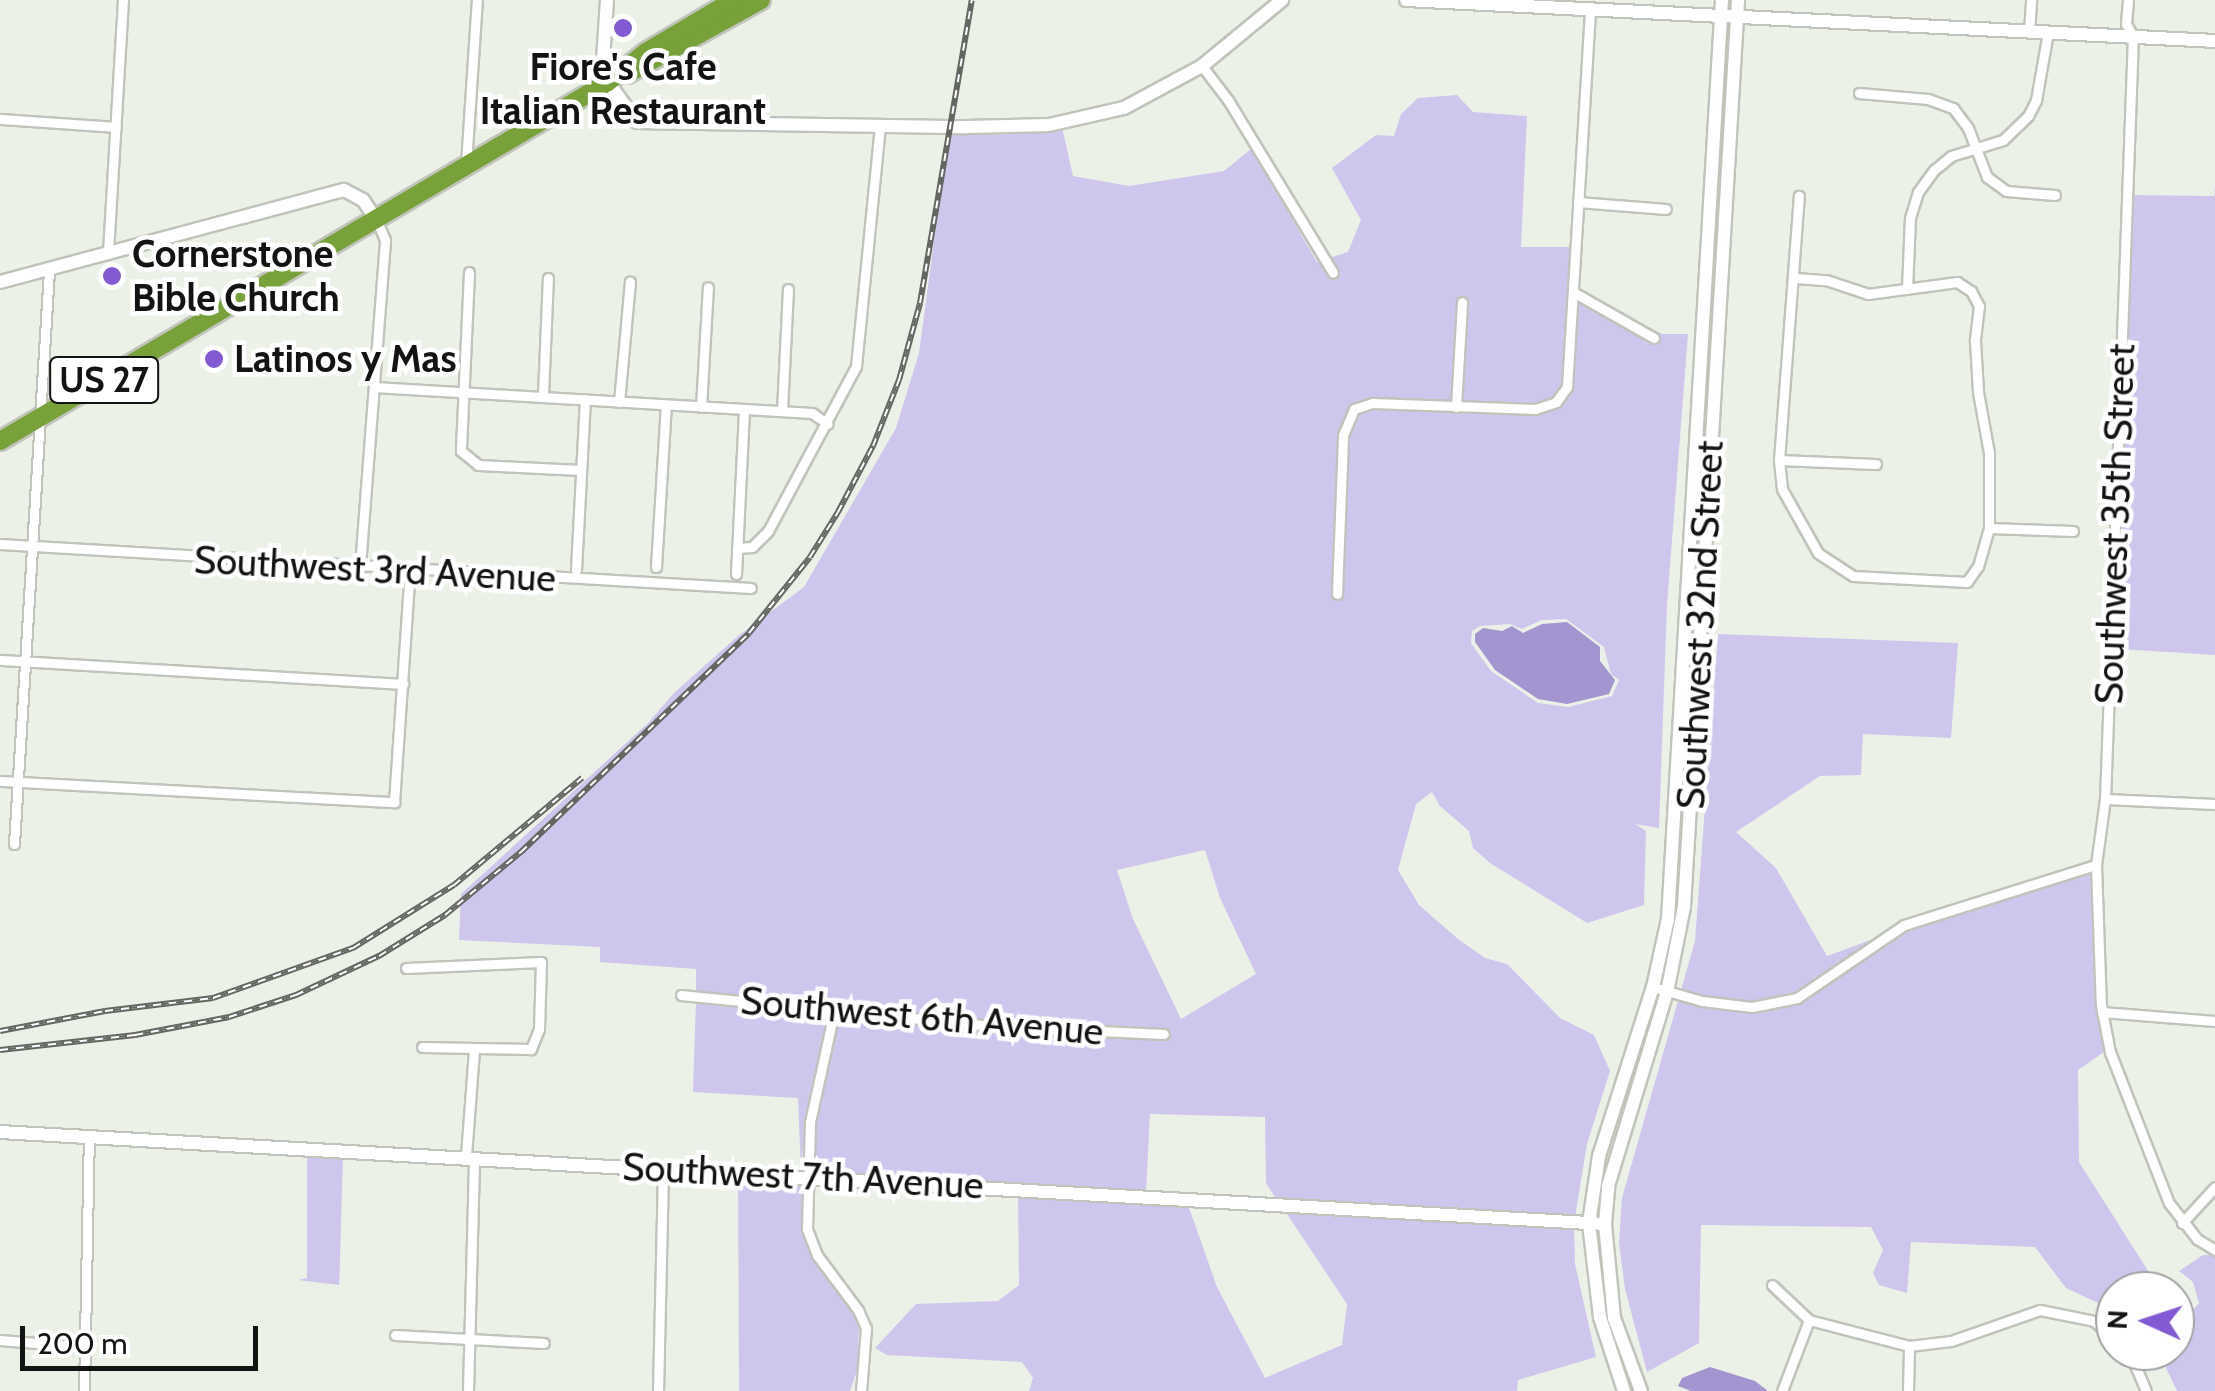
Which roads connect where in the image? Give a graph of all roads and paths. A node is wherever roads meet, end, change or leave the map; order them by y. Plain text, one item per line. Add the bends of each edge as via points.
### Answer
1 (124, 0) edge
2 (477, 0) edge
3 (607, 0) edge
4 (1282, 0) edge
5 (1406, 0) edge
6 (1722, 0) edge
7 (1738, 0) edge
8 (2031, 0) edge
9 (2128, 0) edge
10 (749, 1) edge
11 (1590, 10) junction
12 (1721, 16) junction
13 (1737, 16) junction
14 (2029, 31) junction
15 (2048, 32) junction
16 (2133, 36) junction
17 (2215, 42) edge
18 (1202, 66) junction
19 (608, 82) junction
20 (1860, 94) dead end
21 (0, 119) edge
22 (880, 124) junction
23 (116, 127) junction
24 (1973, 149) junction
25 (466, 166) junction
26 (2056, 195) dead end
27 (1799, 196) dead end
28 (1578, 202) junction
29 (1666, 209) dead end
30 (376, 219) junction
31 (108, 252) junction
32 (49, 270) junction
33 (469, 272) dead end
34 (1333, 273) dead end
35 (548, 278) dead end
36 (1794, 278) junction
37 (0, 282) edge
38 (630, 282) dead end
39 (708, 287) dead end
40 (1907, 289) junction
41 (788, 290) dead end
42 (1573, 292) junction
43 (1462, 302) dead end
44 (1654, 338) dead end
45 (374, 387) junction
46 (463, 392) junction
47 (542, 396) junction
48 (585, 399) junction
49 (619, 402) junction
50 (666, 405) junction
51 (701, 407) junction
52 (1456, 407) junction
53 (744, 410) junction
54 (782, 410) junction
55 (40, 418) junction
56 (828, 424) junction
57 (0, 428) edge
58 (20, 430) junction
59 (0, 441) edge
60 (1779, 460) junction
61 (1876, 464) dead end
62 (580, 470) junction
63 (1989, 528) junction
64 (2073, 531) dead end
65 (0, 544) edge
66 (34, 548) junction
67 (737, 548) junction
68 (360, 566) junction
69 (656, 568) dead end
70 (410, 570) junction
71 (576, 570) dead end
72 (736, 574) dead end
73 (752, 588) dead end
74 (1337, 594) dead end
75 (0, 660) edge
76 (26, 661) junction
77 (403, 684) junction
78 (0, 781) edge
79 (18, 782) junction
80 (2106, 799) junction
81 (2215, 804) edge
82 (14, 844) dead end
83 (2096, 864) junction
84 (406, 968) dead end
85 (1660, 990) junction
86 (680, 995) dead end
87 (834, 1012) junction
88 (2102, 1012) junction
89 (2215, 1021) edge
90 (1164, 1034) dead end
91 (422, 1047) dead end
92 (474, 1048) junction
93 (0, 1132) edge
94 (89, 1136) junction
95 (470, 1156) junction
96 (663, 1168) junction
97 (806, 1177) junction
98 (2215, 1187) edge
99 (1589, 1222) junction
100 (2182, 1222) junction
101 (1605, 1224) junction
102 (2215, 1250) edge
103 (1772, 1285) dead end
104 (1809, 1320) junction
105 (2095, 1322) edge
106 (395, 1335) dead end
107 (470, 1339) junction
108 (0, 1340) edge
109 (544, 1343) dead end
110 (1909, 1346) junction
111 (85, 1347) junction
112 (1783, 1387) edge
113 (84, 1391) edge
114 (468, 1391) edge
115 (658, 1391) edge
116 (860, 1391) edge
117 (1624, 1391) edge
118 (1640, 1391) edge
119 (1908, 1391) edge

1 - 23 street
2 - 25 street
3 - 19 main road
4 - 18 main road
5 - 11 main road
6 - 12 main road, Southwest 32nd Street
7 - 13 main road, Southwest 32nd Street
8 - 14 street
9 - 16 street, Southwest 35th Street via 2126,24
10 - 19 highway, US 27 via 652,64
11 - 12 main road
11 - 28 street
12 - 13 main road
12 - 85 main road, Southwest 32nd Street
13 - 14 main road
13 - 85 main road, Southwest 32nd Street via 1684,906
14 - 15 main road
15 - 16 main road
15 - 24 street via 2028,116 2003,140
16 - 17 main road
16 - 80 street, Southwest 35th Street
18 - 22 main road via 1136,102 1085,119 1029,127
18 - 34 street
19 - 22 main road via 624,110 643,124
19 - 25 highway, US 27
20 - 24 street via 1953,108
21 - 23 street
22 - 56 street via 863,332 851,381
23 - 31 street
24 - 26 street via 1987,176 2006,192
24 - 40 street via 1951,156 1918,192 1910,218
25 - 30 highway, US 27
27 - 36 street
28 - 29 street
28 - 42 street
30 - 31 main road via 363,200 344,190
30 - 45 street via 385,240
30 - 55 highway, US 27
31 - 32 main road
32 - 37 main road
32 - 55 street
33 - 46 street
35 - 47 street
36 - 40 street via 1868,294
36 - 60 street
38 - 49 street
39 - 51 street
40 - 63 street via 1957,282 1978,306
41 - 54 street
42 - 44 street
42 - 52 street via 1570,377 1556,402 1535,410
43 - 52 street
45 - 46 street
45 - 68 street
46 - 47 street
46 - 62 street via 466,460
47 - 48 street
48 - 49 street
48 - 62 street
49 - 50 street
50 - 51 street
50 - 69 street
51 - 53 street
52 - 74 street via 1358,406 1348,416
53 - 54 street
53 - 67 street
54 - 56 street via 812,413
55 - 58 highway, US 27
55 - 66 street
56 - 67 street via 762,541
57 - 58 street
58 - 59 highway, US 27
60 - 61 street
60 - 63 street via 1782,489 1818,553 1852,576 1967,582
62 - 71 street
63 - 64 street
65 - 66 street, Southwest 3rd Avenue
66 - 68 street, Southwest 3rd Avenue
66 - 76 street
67 - 72 street
68 - 70 street, Southwest 3rd Avenue
70 - 73 street, Southwest 3rd Avenue
70 - 77 street
75 - 76 street
76 - 77 street
76 - 79 street
77 - 79 street via 394,802
78 - 79 street
79 - 82 street
80 - 81 street
80 - 83 street, Southwest 35th Street
83 - 85 street via 1904,925 1797,998 1752,1007
83 - 88 street, Southwest 35th Street
84 - 92 street via 541,962 539,1029 531,1049
85 - 99 main road, Southwest 32nd Street via 1599,1156
85 - 101 main road, Southwest 32nd Street
86 - 87 street, Southwest 6th Avenue
87 - 90 street, Southwest 6th Avenue
87 - 97 street via 810,1122
88 - 89 street
88 - 100 street, Southwest 35th Street via 2146,1150
91 - 92 street
92 - 95 street
93 - 94 main road, Southwest 7th Avenue
94 - 95 main road, Southwest 7th Avenue
94 - 111 street
95 - 96 main road, Southwest 7th Avenue
95 - 107 street
96 - 97 main road, Southwest 7th Avenue
96 - 115 street
97 - 99 main road, Southwest 7th Avenue
97 - 116 street via 807,1228 817,1255 866,1328
98 - 100 street
99 - 101 main road, Southwest 7th Avenue
99 - 117 main road, Southwest 32nd Street via 1600,1318
100 - 102 street
101 - 118 main road, Southwest 32nd Street via 1614,1318
103 - 104 street
104 - 110 street
104 - 112 street
105 - 110 street via 2040,1310 1951,1340
106 - 107 street
107 - 109 street
107 - 114 street
108 - 111 street
110 - 119 street
111 - 113 street

